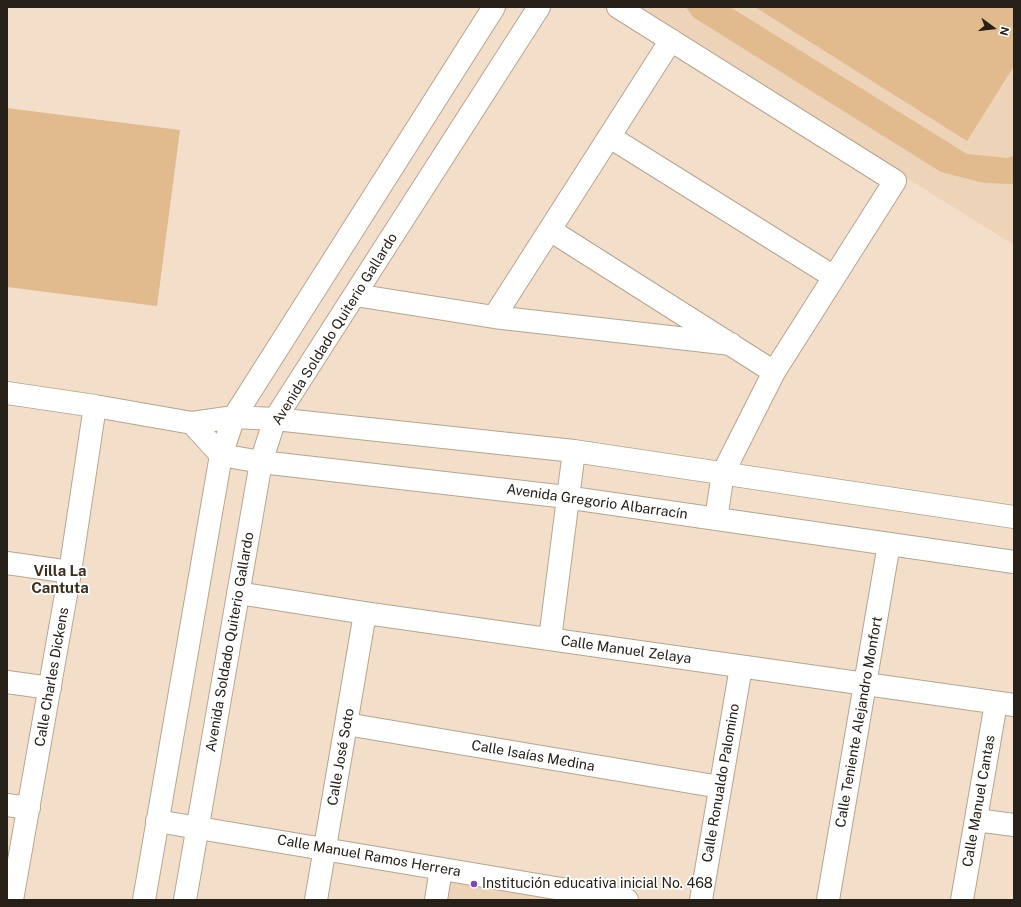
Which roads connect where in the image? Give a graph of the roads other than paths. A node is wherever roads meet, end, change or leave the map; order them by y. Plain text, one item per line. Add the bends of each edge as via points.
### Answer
1 (494, 7) edge
2 (539, 7) edge
3 (618, 7) edge
4 (671, 40) junction
5 (610, 137) junction
6 (550, 230) junction
7 (834, 277) junction
8 (355, 295) junction
9 (494, 317) junction
10 (731, 344) junction
11 (774, 372) junction
12 (7, 394) edge
13 (95, 406) junction
14 (234, 417) junction
15 (275, 419) junction
16 (192, 423) junction
17 (574, 451) junction
18 (221, 455) junction
19 (261, 462) junction
20 (723, 473) junction
21 (570, 497) junction
22 (1014, 517) edge
23 (716, 519) junction
24 (889, 544) junction
25 (1014, 562) edge
26 (7, 563) edge
27 (70, 572) junction
28 (238, 593) junction
29 (365, 613) junction
30 (550, 639) junction
31 (741, 667) junction
32 (7, 682) edge
33 (865, 684) junction
34 (50, 688) junction
35 (1005, 704) edge
36 (346, 724) junction
37 (720, 787) junction
38 (7, 805) edge
39 (29, 808) junction
40 (976, 820) junction
41 (158, 821) junction
42 (1014, 825) edge
43 (198, 828) junction
44 (325, 849) junction
45 (441, 869) junction
46 (12, 900) edge
47 (144, 900) edge
48 (185, 900) edge
49 (316, 900) edge
50 (436, 900) edge
51 (628, 900) edge
52 (701, 900) edge
53 (828, 900) edge
54 (962, 900) edge

1 - 14 street
2 - 8 street, Avenida Soldado Quiterio Gallardo
3 - 4 street
4 - 5 street
4 - 7 street via 895,181
5 - 6 street
5 - 7 street
6 - 9 street
6 - 10 street
7 - 11 street
8 - 9 street
8 - 15 street, Avenida Soldado Quiterio Gallardo
9 - 10 street
10 - 11 street
11 - 20 street
12 - 13 street
13 - 16 street
13 - 27 street, Calle Charles Dickens
14 - 15 street
14 - 16 street
14 - 18 street
15 - 17 street
15 - 19 street, Avenida Soldado Quiterio Gallardo
16 - 18 street
17 - 20 street
17 - 21 street
18 - 19 street, Avenida Gregorio Albarracín
18 - 41 street
19 - 21 street, Avenida Gregorio Albarracín
19 - 28 street, Avenida Soldado Quiterio Gallardo
20 - 22 street
20 - 23 street
21 - 23 street, Avenida Gregorio Albarracín
21 - 30 street
23 - 24 street, Avenida Gregorio Albarracín
24 - 25 street, Avenida Gregorio Albarracín
24 - 33 street, Calle Teniente Alejandro Monfort
26 - 27 street
27 - 34 street, Calle Charles Dickens
28 - 29 street, Calle Manuel Zelaya
28 - 43 street, Avenida Soldado Quiterio Gallardo
29 - 30 street, Calle Manuel Zelaya
29 - 36 street, Calle José Soto
30 - 31 street, Calle Manuel Zelaya
31 - 33 street, Calle Manuel Zelaya
31 - 37 street, Calle Ronualdo Palomino
32 - 34 street
33 - 35 street, Calle Manuel Zelaya
33 - 53 street, Calle Teniente Alejandro Monfort
34 - 39 street, Calle Charles Dickens
35 - 40 street, Calle Manuel Cantas
36 - 37 street, Calle Isaías Medina
36 - 44 street, Calle José Soto
37 - 52 street, Calle Ronualdo Palomino
38 - 39 street
39 - 46 street, Calle Charles Dickens
40 - 42 street
40 - 54 street, Calle Manuel Cantas
41 - 43 street, Calle Manuel Ramos Herrera
41 - 47 street
43 - 44 street, Calle Manuel Ramos Herrera
43 - 48 street, Avenida Soldado Quiterio Gallardo
44 - 45 street, Calle Manuel Ramos Herrera
44 - 49 street, Calle José Soto
45 - 50 street
45 - 51 street, Calle Manuel Ramos Herrera

